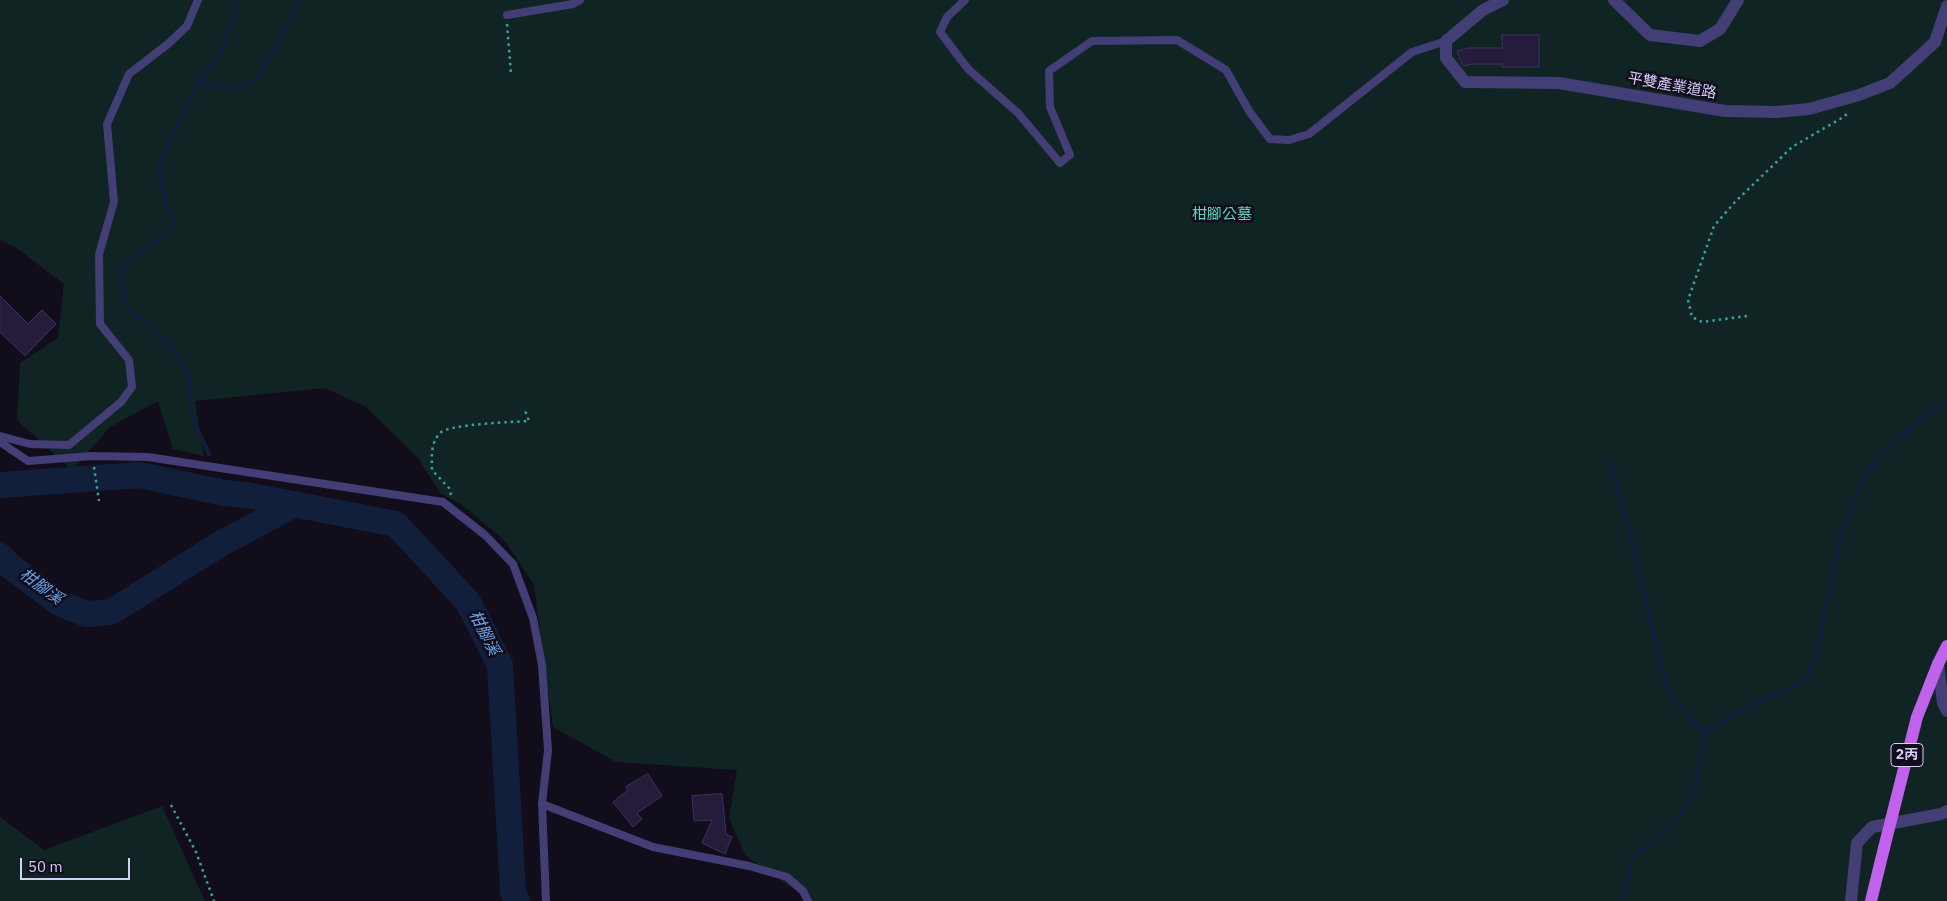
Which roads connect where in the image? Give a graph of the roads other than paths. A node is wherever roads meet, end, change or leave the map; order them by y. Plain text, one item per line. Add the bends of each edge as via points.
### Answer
1 (198, 0) edge
2 (580, 0) edge
3 (965, 0) edge
4 (1503, 0) edge
5 (1614, 0) edge
6 (1738, 0) edge
7 (1947, 6) edge
8 (506, 15) road end
9 (1446, 41) junction
10 (0, 436) edge
11 (0, 442) edge
12 (1947, 646) edge
13 (1938, 664) junction
14 (1947, 711) edge
15 (542, 804) junction
16 (1947, 811) edge
17 (546, 901) edge
18 (808, 901) edge
19 (1851, 901) edge
20 (1871, 901) edge

1 - 10 lane via 187,26 129,74 107,124 114,202 99,254 100,324 128,360 132,387 121,402 70,444 30,444
2 - 8 lane via 573,4
3 - 9 lane via 947,17 940,32 968,69 1018,113 1060,163 1070,155 1050,106 1049,71 1092,40 1177,40 1226,70 1249,111 1270,139 1279,140 1309,134 1412,52
4 - 9 street via 1483,10
5 - 6 street via 1650,35 1700,41 1720,28
7 - 9 street, 平雙產業道路 via 1935,42 1890,83 1809,109 1777,112 1725,111 1560,83 1465,82 1446,58
11 - 15 lane via 28,461 92,456 148,457 443,502 485,535 513,564 533,618 542,665 548,750
12 - 13 main road, 2丙
13 - 14 street
13 - 20 main road, 2丙, bridge via 1916,717
15 - 17 lane
15 - 18 lane via 653,847 787,877 803,891
16 - 19 street via 1872,826 1857,843

